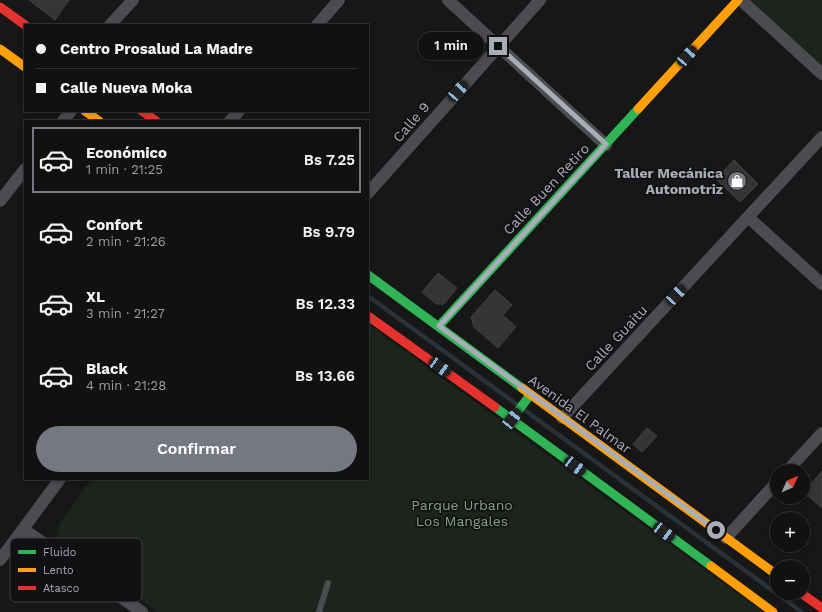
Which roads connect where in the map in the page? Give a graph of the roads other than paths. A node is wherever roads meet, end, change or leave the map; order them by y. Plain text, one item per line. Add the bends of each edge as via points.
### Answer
1 (133, 0) edge
2 (339, 0) edge
3 (448, 0) edge
4 (540, 0) edge
5 (740, 0) edge
6 (0, 7) edge
7 (24, 24) edge
8 (111, 24) edge
9 (318, 24) edge
10 (498, 46) junction
11 (0, 49) edge
12 (24, 66) edge
13 (822, 74) edge
14 (70, 112) edge
15 (86, 112) edge
16 (143, 112) edge
17 (238, 112) edge
18 (64, 120) edge
19 (98, 120) edge
20 (155, 120) edge
21 (231, 120) edge
22 (822, 137) edge
23 (606, 144) junction
24 (24, 170) edge
25 (369, 192) edge
26 (0, 201) edge
27 (748, 217) junction
28 (369, 276) edge
29 (822, 284) edge
30 (369, 317) edge
31 (439, 326) junction
32 (528, 398) junction
33 (514, 416) junction
34 (562, 418) junction
35 (822, 433) edge
36 (793, 464) edge
37 (59, 480) edge
38 (770, 490) edge
39 (23, 529) junction
40 (16, 538) edge
41 (36, 538) edge
42 (726, 538) junction
43 (10, 547) edge
44 (0, 560) edge
45 (770, 570) edge
46 (328, 583) dead end
47 (810, 599) edge
48 (128, 602) edge
49 (822, 608) edge
50 (142, 612) edge
51 (319, 612) edge
52 (773, 612) edge

1 - 8 street
2 - 9 street
3 - 10 street
4 - 10 street, Calle 9
5 - 13 street
5 - 23 street, Calle Buen Retiro
6 - 7 street
10 - 23 street
10 - 25 street, Calle 9
11 - 12 street
14 - 18 street
15 - 19 street
16 - 20 street
17 - 21 street
22 - 27 street, Calle Guaitu
23 - 31 street, Calle Buen Retiro
24 - 26 street
27 - 29 street
27 - 34 street, Calle Guaitu
28 - 31 street, Avenida El Palmar
30 - 33 street
31 - 32 street, Avenida El Palmar
32 - 33 street
32 - 34 street, Avenida El Palmar
33 - 52 street
34 - 42 street, Avenida El Palmar
35 - 36 street
37 - 39 street
38 - 42 street
39 - 40 street
39 - 41 street
42 - 45 street, Avenida El Palmar
43 - 44 street
46 - 51 lane
47 - 49 street
48 - 50 street

